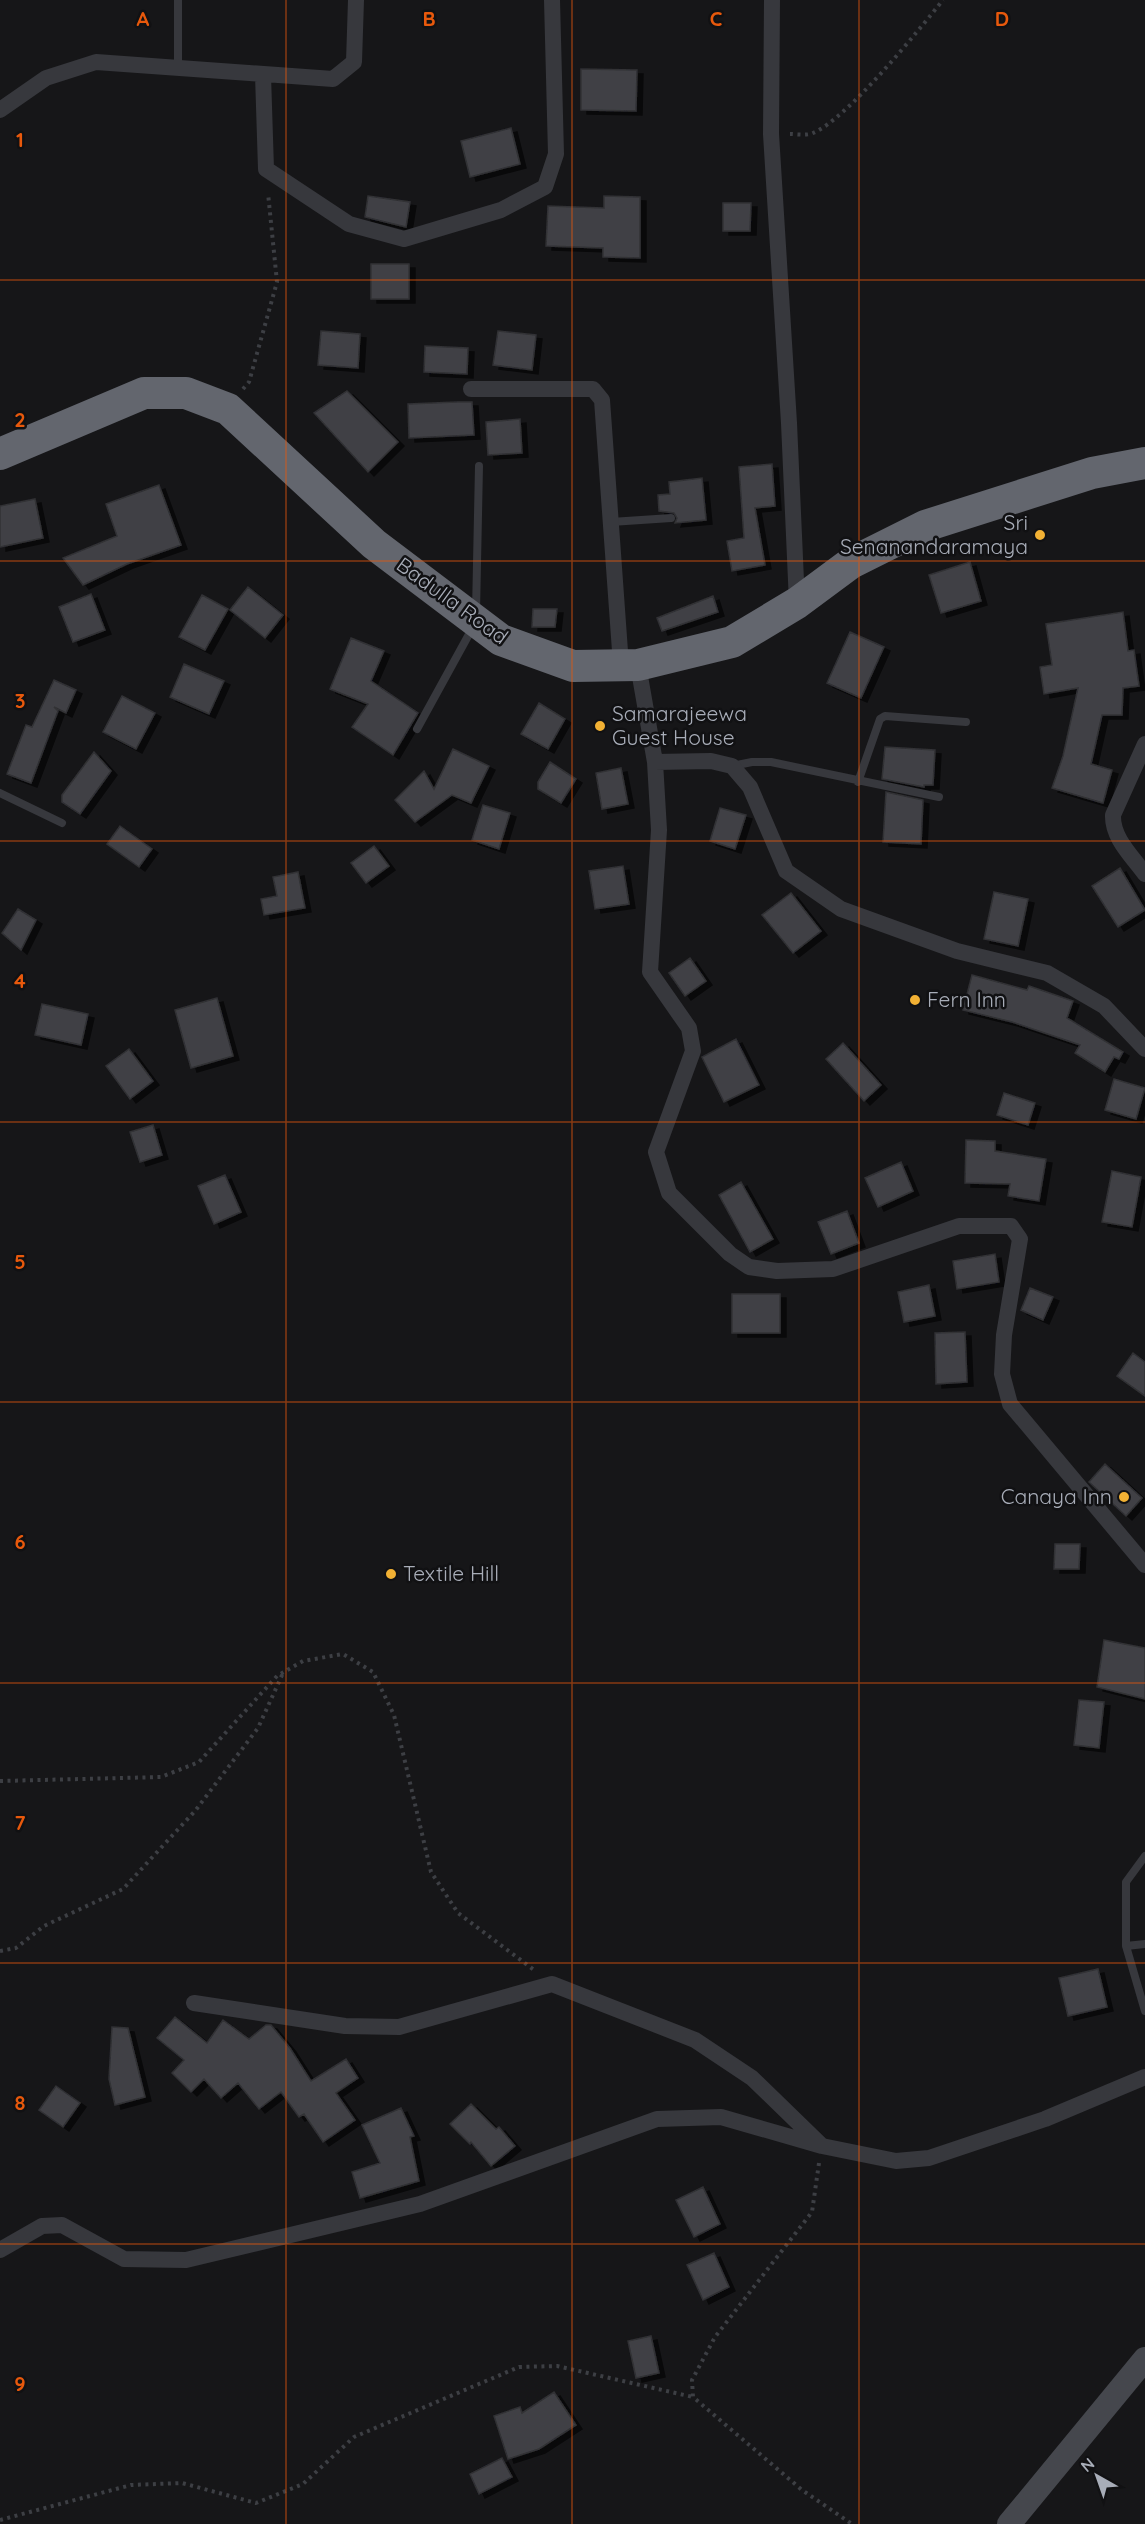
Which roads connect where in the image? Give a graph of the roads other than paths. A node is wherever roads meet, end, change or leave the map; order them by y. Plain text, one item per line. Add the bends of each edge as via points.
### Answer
1 (178, 0) edge
2 (356, 0) edge
3 (552, 0) edge
4 (772, 0) edge
5 (178, 66) junction
6 (263, 75) junction
7 (0, 110) edge
8 (471, 389) dead end
9 (0, 454) edge
10 (1145, 463) edge
11 (479, 466) dead end
12 (671, 518) dead end
13 (610, 522) junction
14 (797, 603) junction
15 (476, 621) junction
16 (629, 665) junction
17 (966, 722) dead end
18 (417, 729) dead end
19 (1145, 744) edge
20 (655, 762) junction
21 (732, 766) junction
22 (858, 782) junction
23 (0, 793) edge
24 (939, 797) dead end
25 (62, 823) dead end
26 (1145, 874) edge
27 (1145, 1049) edge
28 (1145, 1565) edge
29 (1145, 1856) edge
30 (1145, 1944) edge
31 (1126, 1946) junction
32 (194, 2002) dead end
33 (1145, 2011) edge
34 (1145, 2077) edge
35 (822, 2146) junction
36 (0, 2250) edge
37 (1145, 2359) edge
38 (1009, 2524) edge

1 - 5 lane
2 - 6 street via 354,62 333,79
3 - 6 street via 556,154 545,187 501,210 404,239 349,224 266,169
4 - 14 street via 771,134
5 - 6 street
5 - 7 street via 96,62 46,78
8 - 13 street via 593,389 598,393 602,400
9 - 15 highway, Badulla Road via 144,393 186,393 228,409 374,544
10 - 14 highway, Badulla Road via 1092,473 925,526 852,563
11 - 15 lane
12 - 13 lane
13 - 16 street
14 - 16 highway, Badulla Road via 732,642
15 - 16 highway, Badulla Road via 501,640 573,666
15 - 18 lane
16 - 20 street
17 - 22 lane via 880,718
19 - 26 street via 1113,815 1116,836
20 - 21 street via 711,760
20 - 28 street via 659,830 650,972 689,1028 693,1052 656,1152 669,1193 730,1254 749,1267 777,1270 833,1269 958,1226 1011,1226 1020,1239 1004,1335 1002,1374 1010,1404
21 - 22 lane via 771,762
21 - 27 street via 750,787 786,871 841,909 957,951 1047,973 1104,1006
22 - 24 lane
23 - 25 lane
29 - 31 lane via 1126,1882
30 - 31 lane
31 - 33 lane
32 - 35 street via 345,2026 399,2028 552,1984 695,2040 752,2078
34 - 35 street via 1045,2119 929,2158 896,2161
35 - 36 street via 721,2117 657,2119 420,2205 186,2260 124,2259 62,2225 42,2226
37 - 38 street

